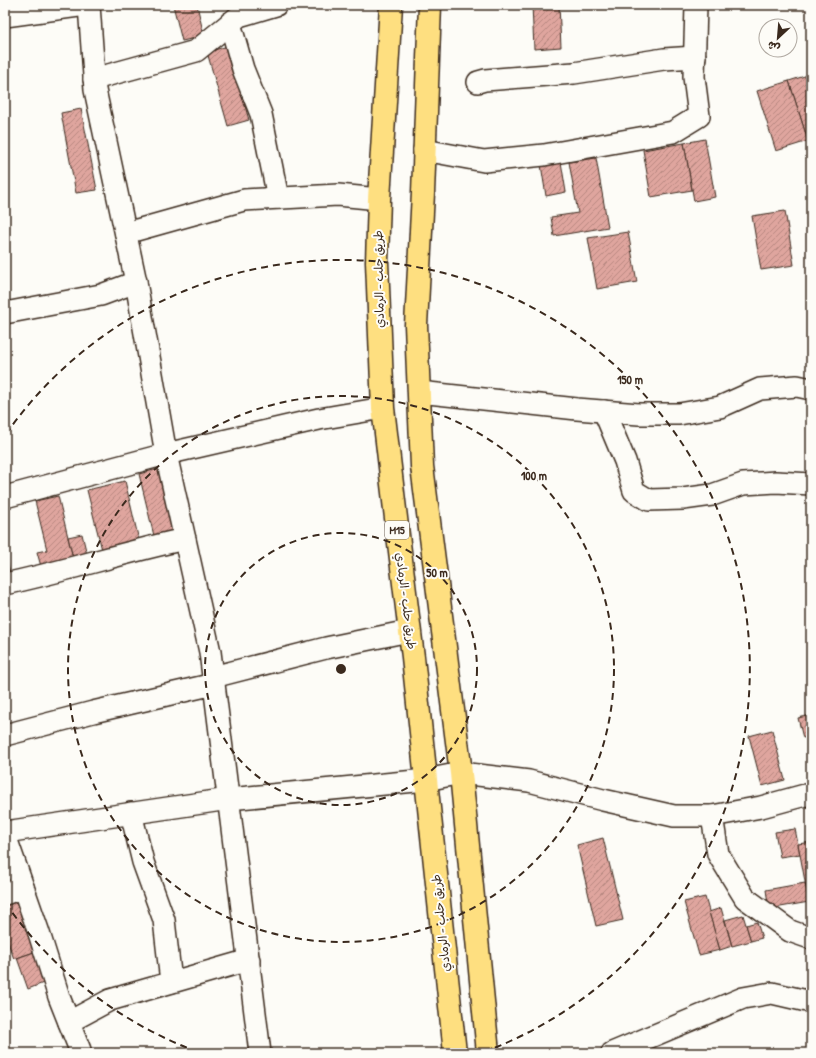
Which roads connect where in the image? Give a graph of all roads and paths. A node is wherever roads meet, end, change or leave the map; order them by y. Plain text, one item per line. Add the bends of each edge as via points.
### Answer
1 (86, 5) edge
2 (89, 5) edge
3 (276, 5) edge
4 (391, 5) edge
5 (430, 5) edge
6 (696, 5) edge
7 (5, 16) edge
8 (230, 23) junction
9 (695, 57) junction
10 (94, 79) junction
11 (478, 82) dead end
12 (424, 150) junction
13 (278, 198) junction
14 (379, 199) junction
15 (126, 233) junction
16 (136, 282) junction
17 (5, 314) edge
18 (811, 389) edge
19 (419, 392) junction
20 (383, 408) junction
21 (604, 411) junction
22 (166, 454) junction
23 (811, 484) edge
24 (5, 497) edge
25 (185, 539) junction
26 (5, 584) edge
27 (409, 630) junction
28 (214, 680) junction
29 (5, 736) edge
30 (461, 773) junction
31 (426, 780) junction
32 (811, 796) edge
33 (229, 799) junction
34 (131, 813) junction
35 (712, 816) junction
36 (5, 832) edge
37 (5, 835) edge
38 (14, 890) edge
39 (810, 938) dead end
40 (249, 960) junction
41 (171, 982) junction
42 (811, 1002) edge
43 (69, 1022) junction
44 (79, 1053) edge
45 (260, 1053) edge
46 (455, 1053) edge
47 (488, 1053) edge
48 (612, 1053) edge

1 - 7 street
2 - 10 street
3 - 8 street via 238,16
4 - 14 highway, طريق حلب - الرمادي / M15
5 - 12 highway
6 - 9 street
8 - 10 street via 196,51
8 - 13 street via 243,69 261,114
9 - 11 street via 664,59 574,73
9 - 12 street via 694,77 699,116 673,132 544,155 484,162
10 - 15 street
12 - 19 highway via 416,325
13 - 14 street via 338,196
13 - 15 street via 244,200
14 - 20 highway, طريق حلب - الرمادي / M15 via 376,262
15 - 16 street
16 - 17 street via 101,295
16 - 22 street
18 - 21 street via 797,386 760,389 720,406 679,414
19 - 21 street
19 - 30 highway via 422,466
20 - 22 street via 319,419
20 - 27 highway, طريق حلب - الرمادي / M15
21 - 23 street via 625,461 634,491 649,500 712,495 743,484
22 - 24 street
22 - 25 street
25 - 26 street
25 - 28 street
27 - 28 street via 326,648
27 - 31 highway, طريق حلب - الرمادي / M15
28 - 29 street
28 - 33 street
30 - 31 street
30 - 35 street via 530,781 674,816
30 - 47 highway
31 - 33 street
31 - 46 highway, طريق حلب - الرمادي / M15
32 - 35 street via 805,795 761,807
33 - 34 street
33 - 40 street
34 - 36 street
34 - 41 street via 143,862 164,920
35 - 39 street via 718,854 746,898 790,931
37 - 38 street
38 - 43 street via 39,933
40 - 41 street
40 - 45 street
41 - 43 street via 110,1000
42 - 48 street via 772,993 743,998
43 - 44 street

